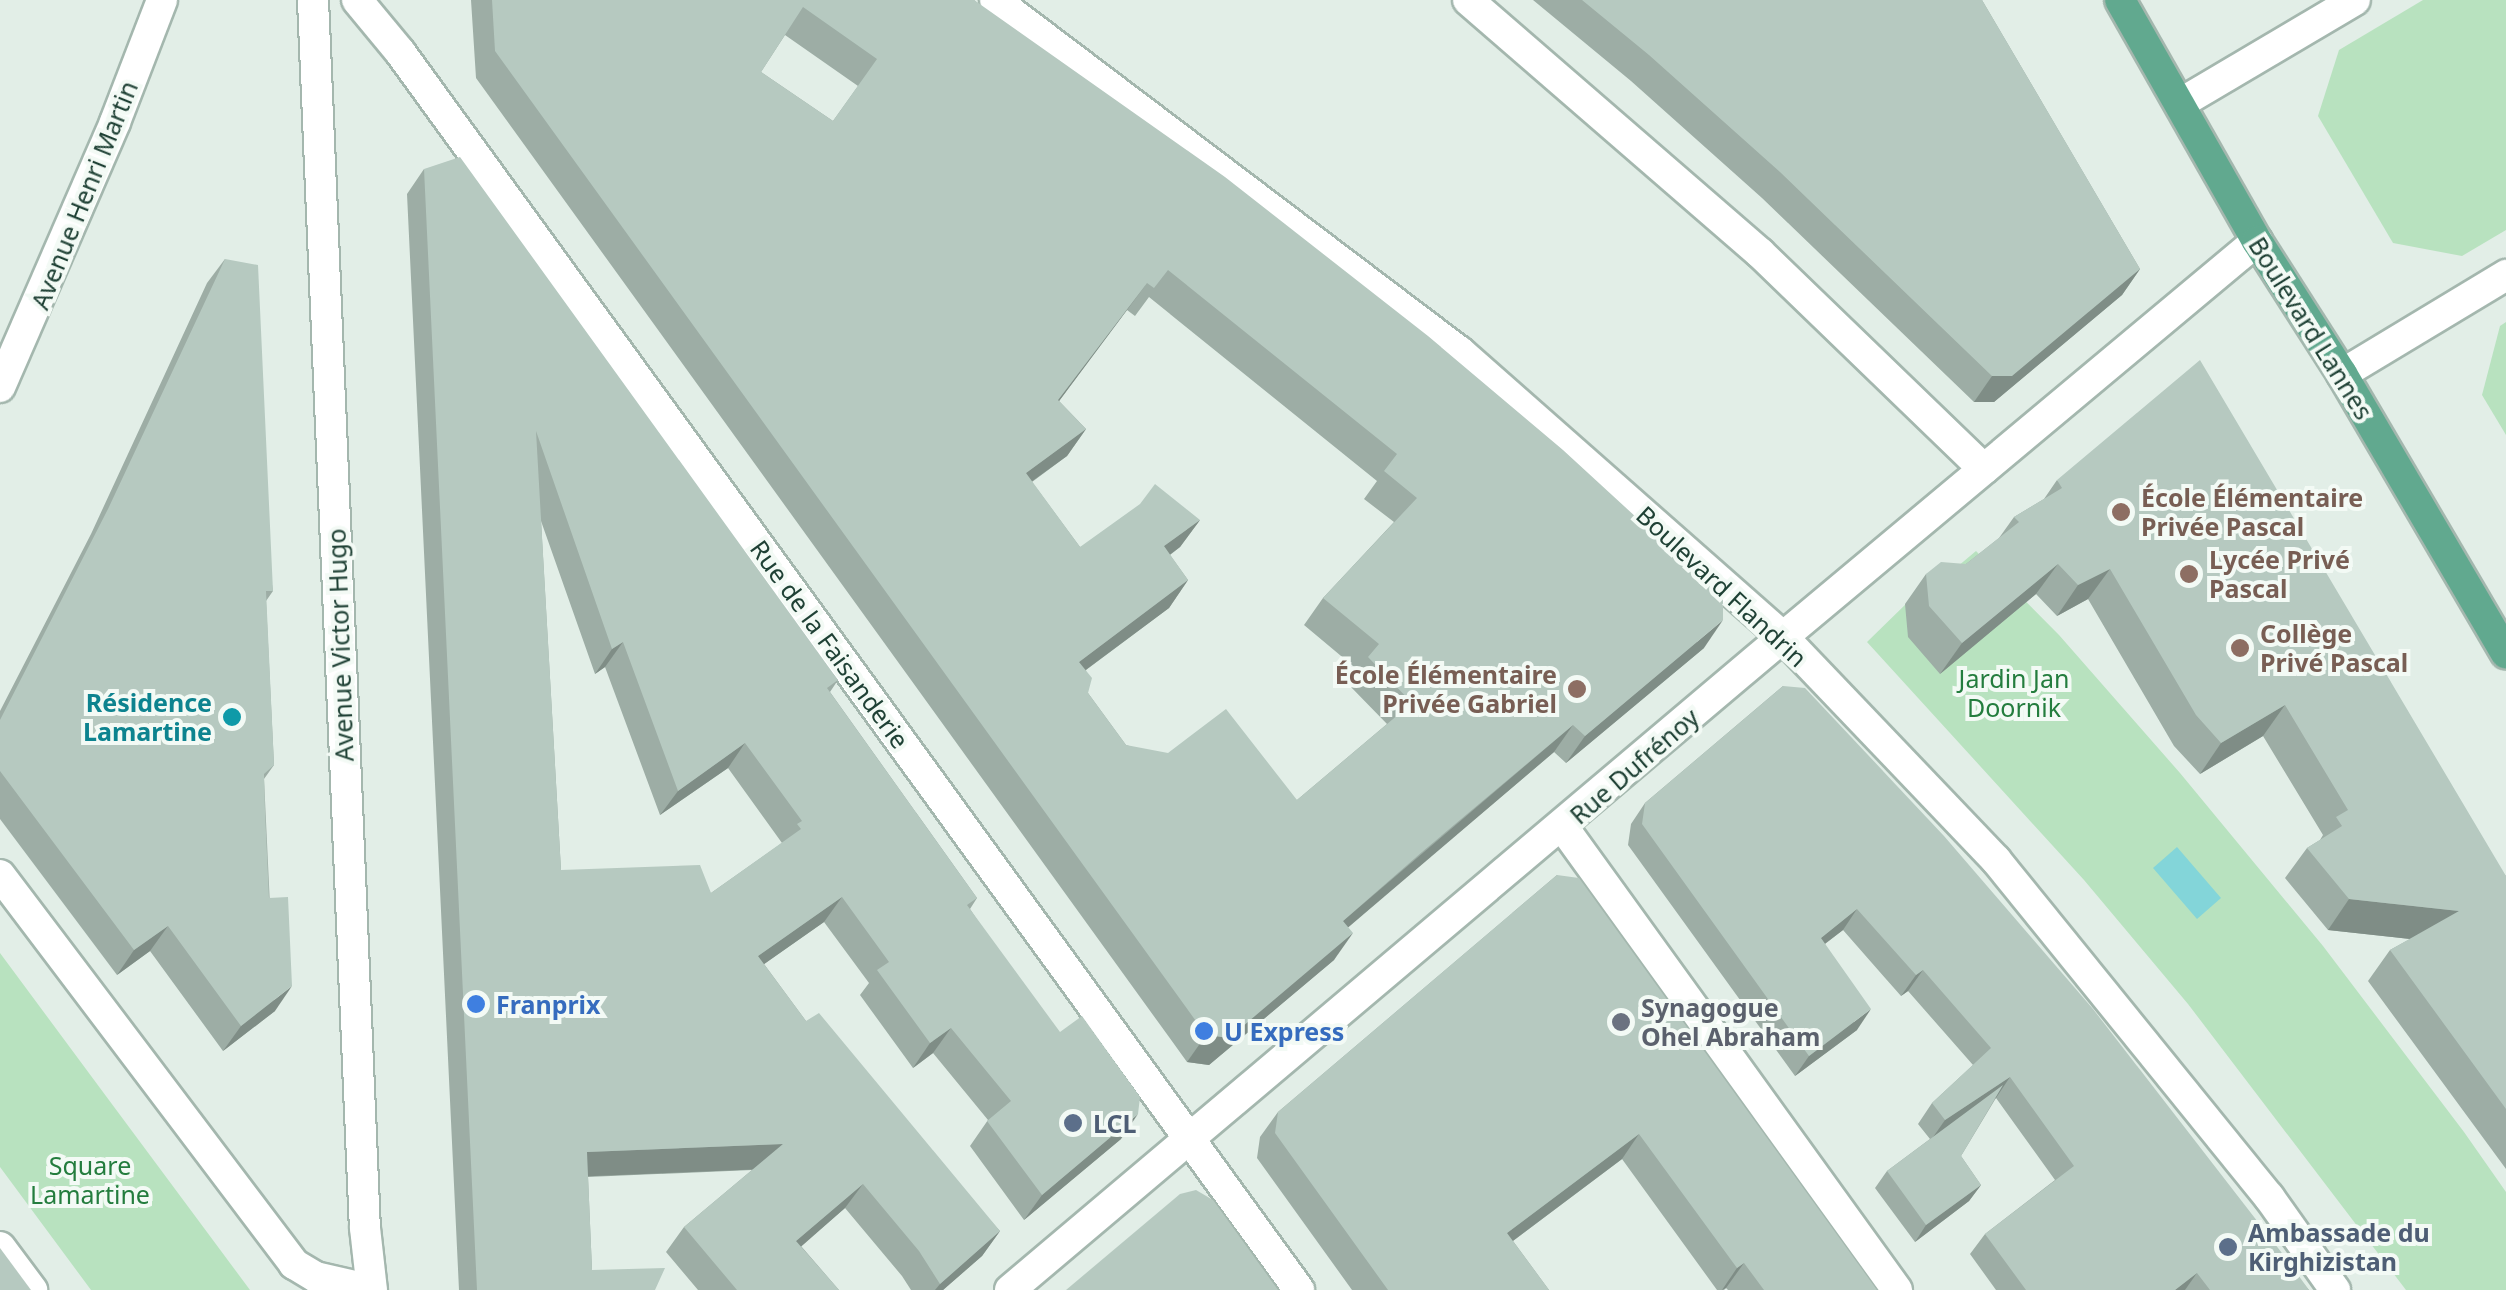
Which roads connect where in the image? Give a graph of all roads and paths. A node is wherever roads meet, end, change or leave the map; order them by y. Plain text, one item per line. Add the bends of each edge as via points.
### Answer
1 (162, 0) edge
2 (313, 0) edge
3 (357, 0) edge
4 (994, 0) edge
5 (1468, 0) edge
6 (2120, 0) edge
7 (2355, 0) edge
8 (2181, 103) junction
9 (2257, 241) junction
10 (2506, 275) edge
11 (2342, 374) junction
12 (0, 388) edge
13 (1984, 469) junction
14 (1782, 637) junction
15 (2506, 653) edge
16 (1563, 827) junction
17 (0, 875) edge
18 (1188, 1137) junction
19 (0, 1247) edge
20 (32, 1290) edge
21 (372, 1290) edge
22 (1010, 1290) edge
23 (1299, 1290) edge
24 (1897, 1290) edge
25 (2335, 1290) edge

1 - 12 street, Avenue Henri Martin
2 - 21 street, Avenue Victor Hugo
3 - 18 street, Rue de la Faisanderie
4 - 14 street, Boulevard Flandrin via 1460,352
5 - 13 street via 1760,253
6 - 8 main road, Boulevard Lannes
7 - 8 street
8 - 9 main road, Boulevard Lannes
9 - 11 main road, Boulevard Lannes
9 - 13 street, Rue Dufrénoy
10 - 11 street
11 - 15 main road, Boulevard Lannes
13 - 14 street, Rue Dufrénoy
14 - 16 street, Rue Dufrénoy
14 - 25 street, Boulevard Flandrin via 1996,860 2269,1197
16 - 18 street, Rue Dufrénoy
16 - 24 street
17 - 21 street via 294,1264 316,1277
18 - 22 street, Rue Dufrénoy
18 - 23 street, Rue de la Faisanderie
19 - 20 street

